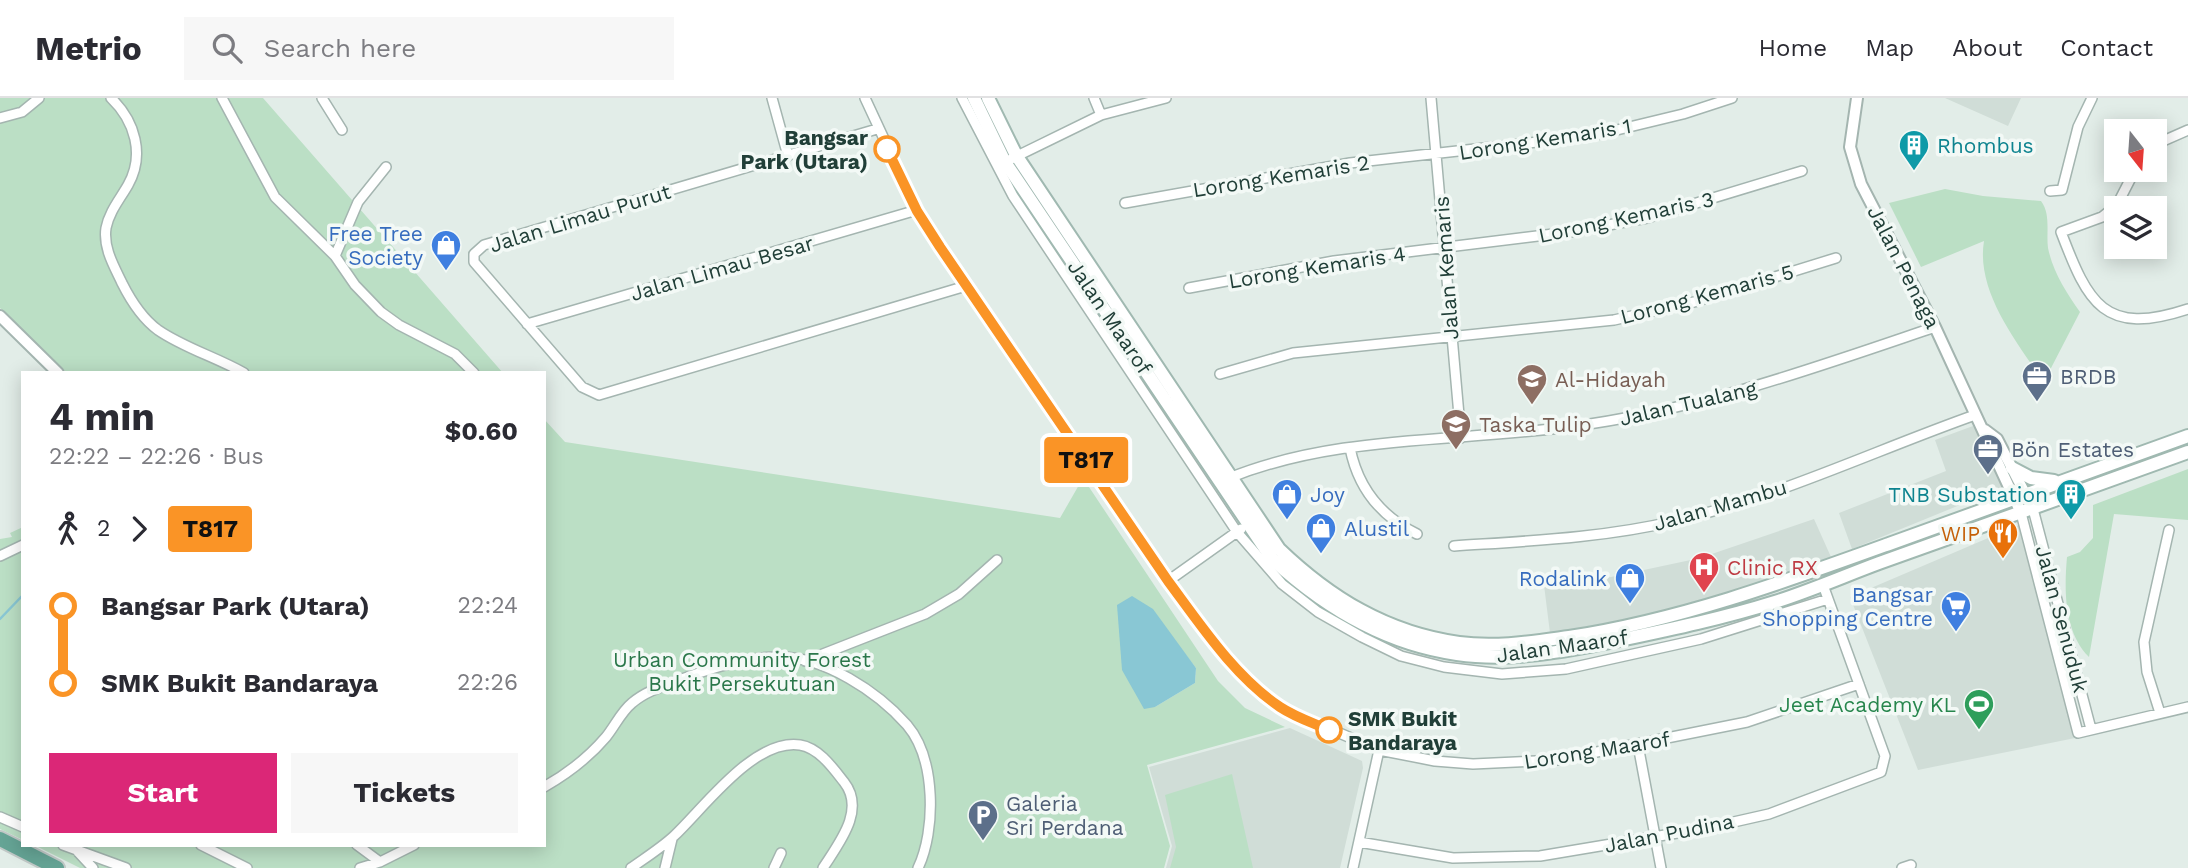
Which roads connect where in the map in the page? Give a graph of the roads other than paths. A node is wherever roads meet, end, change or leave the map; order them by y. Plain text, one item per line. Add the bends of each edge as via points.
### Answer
1 (39, 98) edge
2 (111, 98) edge
3 (222, 98) edge
4 (322, 98) edge
5 (772, 98) edge
6 (865, 98) edge
7 (962, 98) edge
8 (974, 98) edge
9 (988, 98) edge
10 (1094, 98) edge
11 (1166, 98) edge
12 (1431, 98) edge
13 (1732, 98) edge
14 (1857, 98) edge
15 (2092, 98) edge
16 (1101, 115) junction
17 (0, 118) edge
18 (877, 129) junction
19 (342, 130) dead end
20 (2188, 130) edge
21 (2167, 139) edge
22 (1438, 155) junction
23 (788, 156) junction
24 (1011, 158) junction
25 (386, 167) dead end
26 (1802, 171) dead end
27 (2129, 182) edge
28 (2050, 191) dead end
29 (1125, 203) dead end
30 (917, 211) junction
31 (1446, 248) junction
32 (335, 256) junction
33 (1836, 258) dead end
34 (967, 286) junction
35 (1189, 288) dead end
36 (2188, 309) edge
37 (0, 316) edge
38 (527, 324) junction
39 (1935, 327) junction
40 (1451, 335) junction
41 (56, 371) edge
42 (240, 371) edge
43 (472, 371) edge
44 (1220, 374) dead end
45 (1975, 415) junction
46 (1985, 430) junction
47 (2188, 436) edge
48 (1461, 438) junction
49 (1350, 448) junction
50 (2188, 452) edge
51 (2012, 468) junction
52 (1226, 480) junction
53 (2066, 480) junction
54 (2020, 497) junction
55 (2027, 511) junction
56 (1248, 525) junction
57 (2169, 530) dead end
58 (1417, 534) dead end
59 (21, 546) edge
60 (1454, 546) dead end
61 (0, 556) edge
62 (997, 560) dead end
63 (1168, 581) junction
64 (1823, 584) junction
65 (1828, 598) junction
66 (2066, 628) junction
67 (2053, 631) junction
68 (805, 661) junction
69 (1859, 684) junction
70 (2188, 707) edge
71 (2160, 713) junction
72 (2091, 729) junction
73 (1638, 745) junction
74 (1379, 750) junction
75 (546, 786) edge
76 (0, 817) edge
77 (21, 826) edge
78 (1656, 837) junction
79 (0, 839) edge
80 (672, 839) junction
81 (1363, 842) junction
82 (67, 847) edge
83 (205, 847) edge
84 (360, 847) edge
85 (410, 847) edge
86 (78, 852) junction
87 (781, 853) dead end
88 (380, 862) junction
89 (57, 868) edge
90 (93, 868) edge
91 (126, 868) edge
92 (247, 868) edge
93 (360, 868) edge
94 (631, 868) edge
95 (665, 868) edge
96 (774, 868) edge
97 (823, 868) edge
98 (918, 868) edge
99 (1353, 868) edge
100 (1661, 868) edge

1 - 17 street via 22,111
2 - 42 street via 130,122 136,142 130,182 110,214 106,237 108,253 126,292 156,329
3 - 32 street via 275,197
4 - 19 street
5 - 23 street
6 - 18 street, Lorong Maarof
7 - 56 street, Jalan Maarof via 1013,196
8 - 24 main road, Jalan Maarof
9 - 24 main road, Jalan Maarof
10 - 16 street
11 - 16 street
12 - 22 street, Jalan Kemaris
13 - 22 street, Lorong Kemaris 1 via 1592,136
14 - 39 street, Jalan Penaga via 1850,147 1861,184
15 - 28 street via 2078,127 2062,190
16 - 24 street
18 - 23 street, Jalan Limau Purut
18 - 30 street, Lorong Maarof
20 - 21 street
22 - 29 street, Lorong Kemaris 2 via 1350,163
22 - 31 street, Jalan Kemaris
23 - 38 street, Jalan Limau Purut via 484,245 474,254 478,269
24 - 52 main road, Jalan Maarof
25 - 32 street via 358,202
26 - 31 street, Lorong Kemaris 3 via 1647,218
27 - 36 street via 2117,205 2102,217 2061,233 2079,280 2096,305 2131,320
30 - 34 street, Lorong Maarof
30 - 38 street, Jalan Limau Besar
31 - 35 street, Lorong Kemaris 4 via 1334,261
31 - 40 street, Jalan Kemaris
32 - 43 street via 381,312 455,355
33 - 40 street, Lorong Kemaris 5 via 1694,302 1614,320
34 - 38 street, Jalan Limau Purut via 599,395 582,387
34 - 63 street, Lorong Maarof
37 - 41 street
39 - 45 street, Jalan Penaga
39 - 48 street, Jalan Tualang via 1756,388 1658,413
40 - 44 street, Lorong Kemaris 5 via 1293,353
40 - 48 street, Jalan Kemaris
45 - 46 street, Jalan Penaga
45 - 60 street, Jalan Mambu via 1775,491 1674,521 1566,538
46 - 51 street, Jalan Penaga via 1997,439
46 - 54 street, Jalan Penaga via 1987,444
47 - 53 main road, Jalan Maarof
48 - 49 street, Jalan Tualang
49 - 52 street, Jalan Tualang via 1282,460
49 - 58 street via 1368,495 1395,522
50 - 55 main road, Jalan Maarof
51 - 53 main road via 2039,481
51 - 54 street, Jalan Penaga
52 - 56 main road, Jalan Maarof
53 - 54 main road, Jalan Maarof
54 - 55 street
54 - 56 main road, Jalan Maarof via 1785,582 1674,616 1602,632 1505,645 1436,639 1365,614 1304,573
55 - 64 main road, Jalan Maarof
55 - 66 street, Jalan Senuduk
55 - 67 street, Jalan Senuduk
56 - 63 street
56 - 64 main road, Jalan Maarof via 1272,559 1349,618 1434,651 1460,655 1525,656 1596,645 1776,602
56 - 65 street, Jalan Maarof via 1282,584 1318,611 1401,656 1444,667 1502,674 1566,669 1701,639
57 - 71 street via 2144,642 2147,672
59 - 61 street
62 - 68 street via 959,594 925,614
63 - 74 street, Lorong Maarof via 1208,634 1273,701
64 - 65 street
65 - 69 street
66 - 67 street
66 - 72 street, Jalan Senuduk
67 - 72 street, Jalan Senuduk via 2078,733
68 - 75 street via 781,656 753,658 650,691 629,704 590,753
68 - 98 street via 850,680 909,728 922,759 932,817
69 - 73 street, Lorong Maarof via 1747,722
69 - 78 street, Jalan Pudina via 1885,756 1881,772 1769,814
70 - 71 street
71 - 72 street
73 - 74 street, Lorong Maarof via 1511,764 1435,761
73 - 78 street
74 - 81 street
76 - 77 street
78 - 81 street, Jalan Pudina via 1540,856 1452,858
78 - 100 street
79 - 89 main road
80 - 94 street
80 - 95 street
80 - 97 street via 752,761 782,745 803,745 828,761 851,791 847,830
81 - 99 street
82 - 86 street
83 - 92 street
84 - 88 street
85 - 88 street
86 - 90 street
86 - 91 street
87 - 96 street
88 - 93 street

